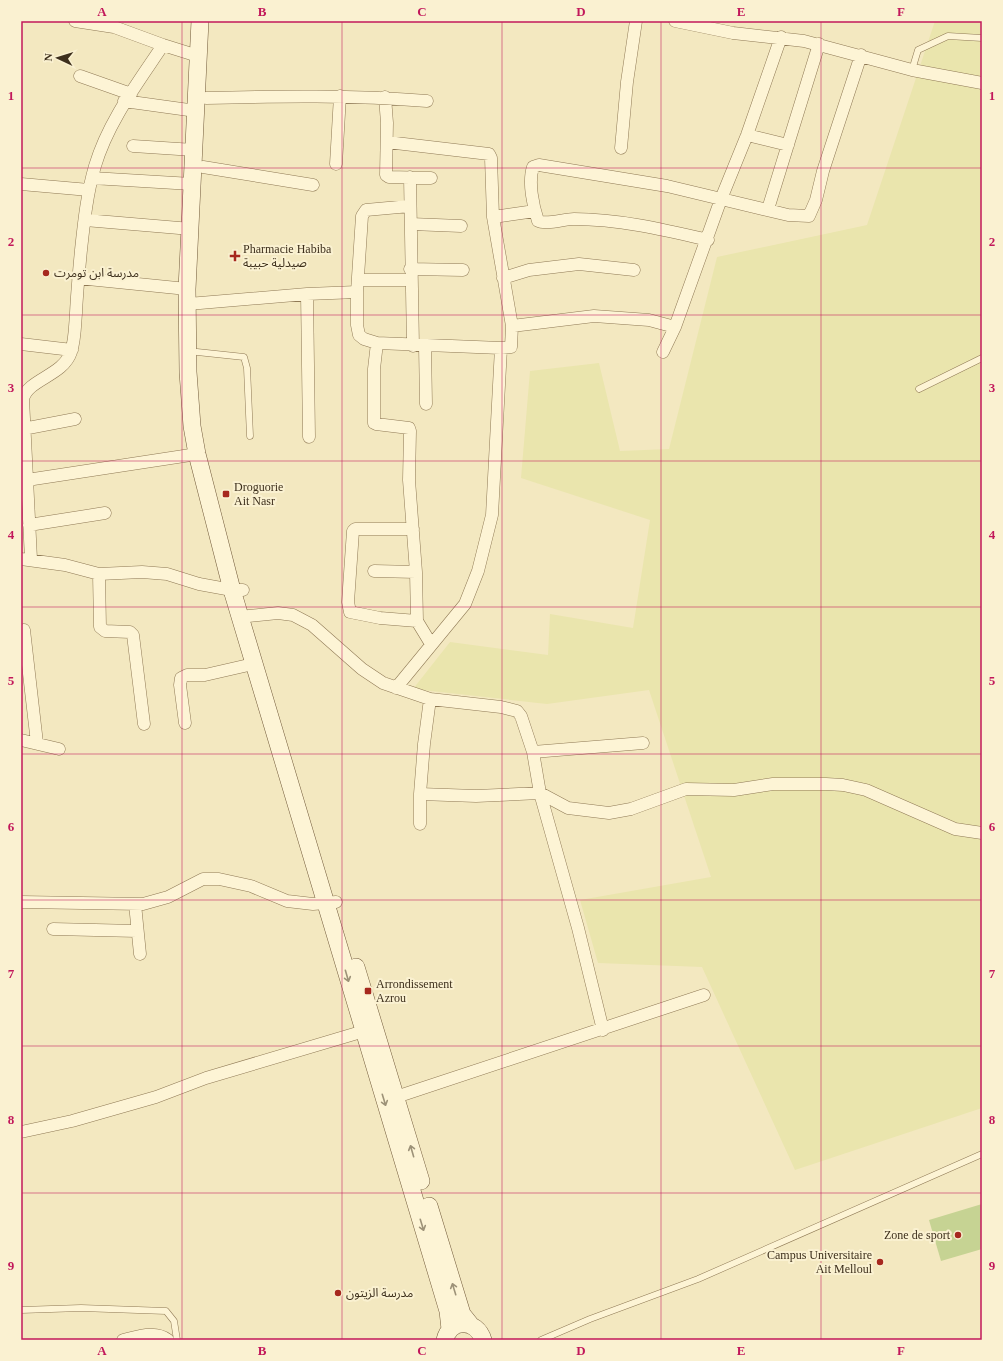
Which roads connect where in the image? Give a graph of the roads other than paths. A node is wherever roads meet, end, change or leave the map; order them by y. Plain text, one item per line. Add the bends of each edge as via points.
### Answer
1 (76, 21) edge
2 (200, 21) edge
3 (209, 21) edge
4 (636, 21) edge
5 (675, 21) edge
6 (781, 38) junction
7 (982, 38) edge
8 (819, 44) junction
9 (163, 45) junction
10 (861, 55) junction
11 (198, 56) junction
12 (912, 70) junction
13 (80, 76) dead end
14 (982, 83) edge
15 (340, 96) junction
16 (127, 98) junction
17 (385, 98) junction
18 (427, 101) dead end
19 (201, 104) junction
20 (747, 135) junction
21 (386, 142) junction
22 (788, 145) junction
23 (133, 146) dead end
24 (621, 148) dead end
25 (194, 150) junction
26 (336, 164) dead end
27 (203, 167) junction
28 (410, 177) junction
29 (92, 178) junction
30 (431, 178) dead end
31 (21, 184) edge
32 (192, 184) junction
33 (313, 185) dead end
34 (89, 190) junction
35 (721, 199) junction
36 (410, 206) junction
37 (768, 209) junction
38 (535, 211) junction
39 (493, 217) junction
40 (85, 220) junction
41 (411, 224) junction
42 (462, 226) dead end
43 (190, 229) junction
44 (708, 240) junction
45 (463, 270) dead end
46 (634, 270) dead end
47 (411, 275) junction
48 (78, 278) junction
49 (503, 278) junction
50 (358, 286) junction
51 (307, 294) junction
52 (191, 299) junction
53 (512, 326) junction
54 (675, 327) junction
55 (377, 343) junction
56 (21, 344) edge
57 (419, 346) junction
58 (501, 348) junction
59 (72, 350) junction
60 (197, 352) junction
61 (663, 352) dead end
62 (982, 358) edge
63 (919, 389) dead end
64 (426, 404) dead end
65 (75, 420) dead end
66 (24, 429) junction
67 (250, 436) dead end
68 (309, 437) dead end
69 (197, 454) junction
70 (27, 480) junction
71 (105, 513) dead end
72 (29, 525) junction
73 (413, 528) junction
74 (26, 559) edge
75 (374, 571) dead end
76 (416, 572) junction
77 (99, 574) junction
78 (237, 590) junction
79 (245, 616) junction
80 (417, 621) junction
81 (24, 630) dead end
82 (431, 644) junction
83 (253, 664) junction
84 (396, 688) junction
85 (430, 699) junction
86 (185, 723) dead end
87 (144, 724) dead end
88 (21, 740) edge
89 (36, 744) junction
90 (643, 744) dead end
91 (59, 749) dead end
92 (533, 752) junction
93 (540, 793) junction
94 (420, 794) junction
95 (420, 824) dead end
96 (982, 834) edge
97 (21, 902) edge
98 (331, 903) junction
99 (136, 904) junction
100 (53, 929) dead end
101 (137, 931) junction
102 (140, 954) dead end
103 (704, 995) dead end
104 (369, 1030) junction
105 (603, 1030) junction
106 (396, 1098) junction
107 (21, 1132) edge
108 (982, 1154) edge
109 (415, 1182) junction
110 (21, 1310) edge
111 (470, 1324) junction
112 (447, 1335) edge
113 (123, 1340) edge
114 (168, 1340) edge
115 (177, 1340) edge
116 (483, 1340) edge
117 (541, 1340) edge

1 - 9 street via 114,27
2 - 11 main road
3 - 19 main road
4 - 24 street
5 - 6 street via 734,33
6 - 8 street
6 - 20 street
7 - 12 lane via 948,36 918,50
8 - 10 street
8 - 22 street
9 - 11 street
9 - 16 street
10 - 12 street
10 - 37 street via 809,216 788,215
11 - 19 main road
12 - 14 street
13 - 16 street
15 - 17 street
15 - 19 street
15 - 26 street
16 - 19 street
16 - 29 street via 104,143
17 - 18 street
17 - 21 street
19 - 25 main road
19 - 27 main road
20 - 22 street
20 - 35 street
21 - 28 street via 386,175
21 - 39 street via 488,154 491,158
22 - 37 street
23 - 25 street
25 - 32 main road
27 - 33 street
27 - 52 main road
28 - 30 street
28 - 36 street
29 - 32 street
29 - 34 street
31 - 34 street
32 - 43 main road
34 - 40 street
35 - 37 street
35 - 38 street via 667,186 539,165 533,167 531,173
35 - 44 street
36 - 41 street
36 - 50 street via 366,210 362,216
38 - 39 street
38 - 44 street via 538,221 542,222 593,219
39 - 49 street
40 - 43 street
40 - 48 street
41 - 42 street
41 - 47 street
43 - 52 main road
44 - 54 street
45 - 47 street
46 - 49 street via 579,264 530,270
47 - 50 street
47 - 57 street
48 - 52 street
48 - 59 street
49 - 53 street
50 - 51 street
50 - 55 street via 359,335
51 - 52 street
51 - 68 street
52 - 60 main road
52 - 69 main road via 189,399
53 - 54 street via 594,316 649,320
53 - 58 street via 511,347
54 - 61 street
55 - 57 street
55 - 73 street via 374,369 374,423 409,428 409,480
56 - 59 street
57 - 58 street
57 - 64 street
58 - 82 street via 492,515 478,570 465,604
59 - 66 street via 64,364 32,386 24,396
60 - 67 lane via 244,356 247,368
60 - 78 main road via 198,401 204,449
62 - 63 lane
65 - 66 street
66 - 70 street
69 - 70 street
69 - 78 main road
70 - 72 street
71 - 72 street
72 - 74 street
73 - 76 street
73 - 80 street via 353,531 348,602 350,612
74 - 77 street
75 - 76 street
76 - 80 street
77 - 78 street via 167,574 199,584
77 - 87 street via 100,627 105,631 130,632 134,635
78 - 79 main road
79 - 83 main road
79 - 84 street via 278,613 293,615 312,625 372,676
79 - 98 main road
80 - 82 street
81 - 89 street
82 - 84 street
83 - 86 street via 181,678
83 - 98 main road
84 - 85 street
85 - 92 street via 517,711
85 - 94 street
88 - 89 street
89 - 91 street
90 - 92 street
92 - 93 street
93 - 94 street via 476,796
93 - 96 street via 568,808 608,813 631,809 686,788 734,790 773,784 843,785 866,790 955,829
93 - 105 street via 578,928
94 - 95 street
97 - 99 street
98 - 99 street via 287,901 267,891 236,882 203,880 168,897
98 - 104 main road
99 - 101 street
100 - 101 street
101 - 102 street
103 - 105 street
104 - 106 main road
104 - 107 street via 206,1078 156,1097 72,1121
104 -> 109 main road
105 - 106 street
109 -> 106 main road
108 - 117 lane via 698,1279
111 -> 109 main road via 462,1314
109 -> 112 main road via 448,1311
110 - 115 lane via 81,1308 166,1311 174,1321
111 - 112 main road via 459,1324
111 - 116 main road via 479,1330
113 - 114 street via 142,1335 156,1335

